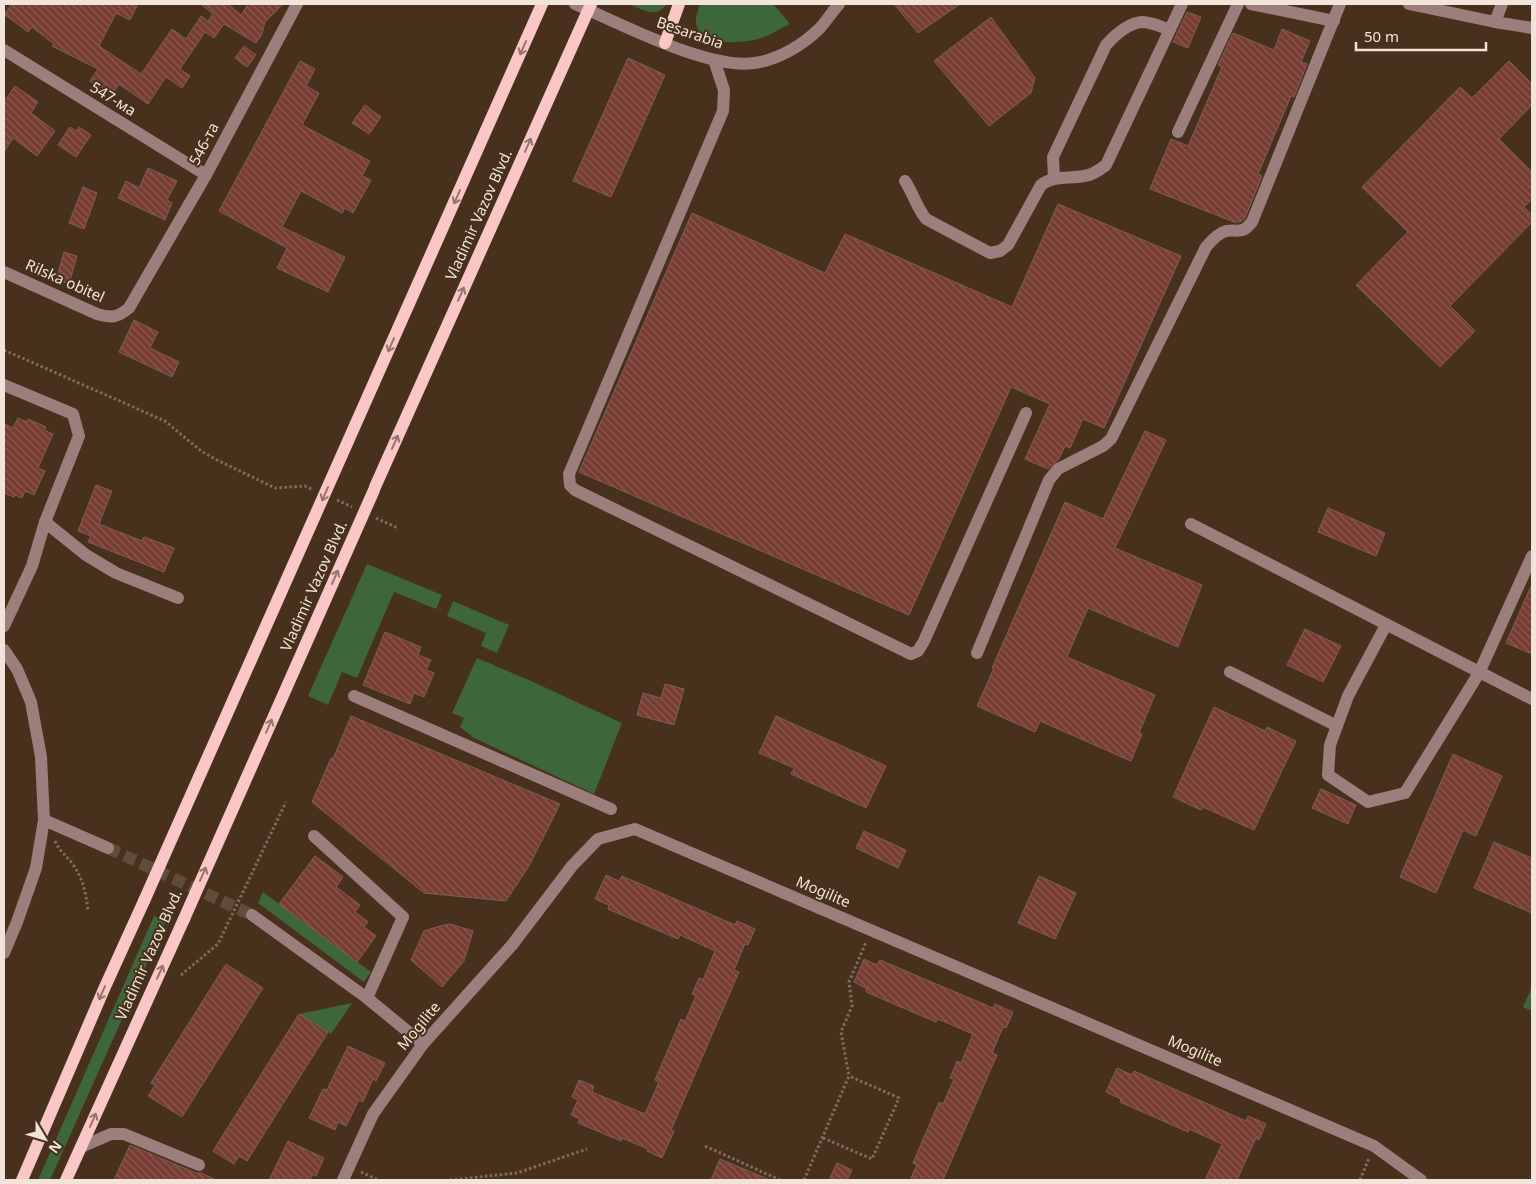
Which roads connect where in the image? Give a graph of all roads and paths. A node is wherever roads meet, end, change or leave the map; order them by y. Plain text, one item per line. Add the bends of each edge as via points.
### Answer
1 (297, 4) edge
2 (542, 4) edge
3 (575, 4) edge
4 (591, 4) edge
5 (679, 4) edge
6 (839, 4) edge
7 (1182, 4) edge
8 (1238, 4) edge
9 (1251, 4) edge
10 (1340, 4) edge
11 (1409, 4) edge
12 (1502, 4) edge
13 (1334, 21) junction
14 (1495, 22) junction
15 (1532, 28) edge
16 (1170, 29) junction
17 (665, 43) junction
18 (4, 50) edge
19 (714, 60) junction
20 (1178, 132) dead end
21 (206, 175) junction
22 (1054, 178) junction
23 (905, 181) dead end
24 (4, 272) edge
25 (136, 297) joint
26 (4, 350) edge
27 (4, 385) edge
28 (1026, 413) dead end
29 (314, 490) dead end
30 (331, 498) dead end
31 (356, 509) dead end
32 (373, 516) dead end
33 (45, 522) junction
34 (1191, 524) dead end
35 (398, 528) dead end
36 (1532, 556) edge
37 (178, 598) dead end
38 (1386, 625) junction
39 (4, 626) edge
40 (4, 650) edge
41 (977, 653) dead end
42 (1230, 672) dead end
43 (1479, 673) junction
44 (354, 696) dead end
45 (1532, 699) edge
46 (1337, 726) junction
47 (286, 802) dead end
48 (611, 809) dead end
49 (44, 820) junction
50 (314, 836) dead end
51 (58, 846) dead end
52 (108, 848) tunnel mouth
53 (88, 911) dead end
54 (252, 915) tunnel mouth
55 (871, 930) junction
56 (4, 953) edge
57 (181, 975) dead end
58 (367, 998) junction
59 (423, 1044) junction
60 (850, 1076) junction
61 (823, 1138) junction
62 (705, 1146) dead end
63 (1374, 1146) junction
64 (81, 1147) junction
65 (587, 1149) dead end
66 (199, 1164) dead end
67 (22, 1180) edge
68 (66, 1180) edge
69 (343, 1180) edge
70 (450, 1180) edge
71 (780, 1180) edge
72 (804, 1180) edge
73 (1360, 1180) edge
74 (1421, 1180) edge

1 - 21 street, 546-та
2 -> 67 main road, Vladimir Vazov Blvd., bridge
3 - 17 street, Besarabia
64 -> 4 main road, Vladimir Vazov Blvd., bridge
5 - 17 main road
6 - 19 street, Besarabia via 820,28 790,50 754,64
7 - 16 street
8 - 20 street
9 - 13 street
10 - 13 street
11 - 14 street
12 - 14 street
13 - 41 street via 1252,222 1246,230 1225,231 1206,247 1111,439 1058,469 1049,480
14 - 15 street
16 - 22 street via 1106,164 1084,176
16 - 22 street via 1142,22 1117,34 1106,45 1053,157
17 - 19 street, Besarabia
18 - 21 street, 547-ма
19 - 28 street via 724,90 723,111 570,474 570,484 575,490 911,654 918,651 924,641
21 - 25 street, 546-та
22 - 23 street via 1041,185 1008,245 990,254 926,219
24 - 25 street, Rilska obitel via 110,317 120,315
26 - 29 path via 165,421 201,451 275,488 306,486
27 - 33 street via 73,414 79,436
30 - 31 path
32 - 35 path
33 - 37 street via 86,555 116,573
33 - 39 street via 32,566
34 - 38 street
36 - 43 street
38 - 43 street
38 - 46 street via 1348,696
40 - 49 street via 17,669 31,702 41,757
42 - 46 street
43 - 45 street
43 - 46 street via 1405,793 1368,802 1328,775 1330,745
44 - 48 street
47 - 57 path via 218,944
49 - 52 street
49 - 56 street via 36,868
50 - 58 street via 404,917
51 - 53 path via 86,889
54 - 58 street
55 - 59 street, Mogilite via 635,829 598,839 572,866 512,945
55 - 60 path via 849,982 852,1006 841,1032
55 - 63 street, Mogilite
58 - 59 street
59 - 69 street, Mogilite via 373,1114
60 - 61 path
60 - 61 path via 899,1098 872,1159
61 - 72 path
62 - 71 path
63 - 73 path
63 - 74 street, Mogilite
64 - 66 street via 111,1134 124,1134
64 - 68 main road, Vladimir Vazov Blvd.
65 - 70 path via 517,1173

